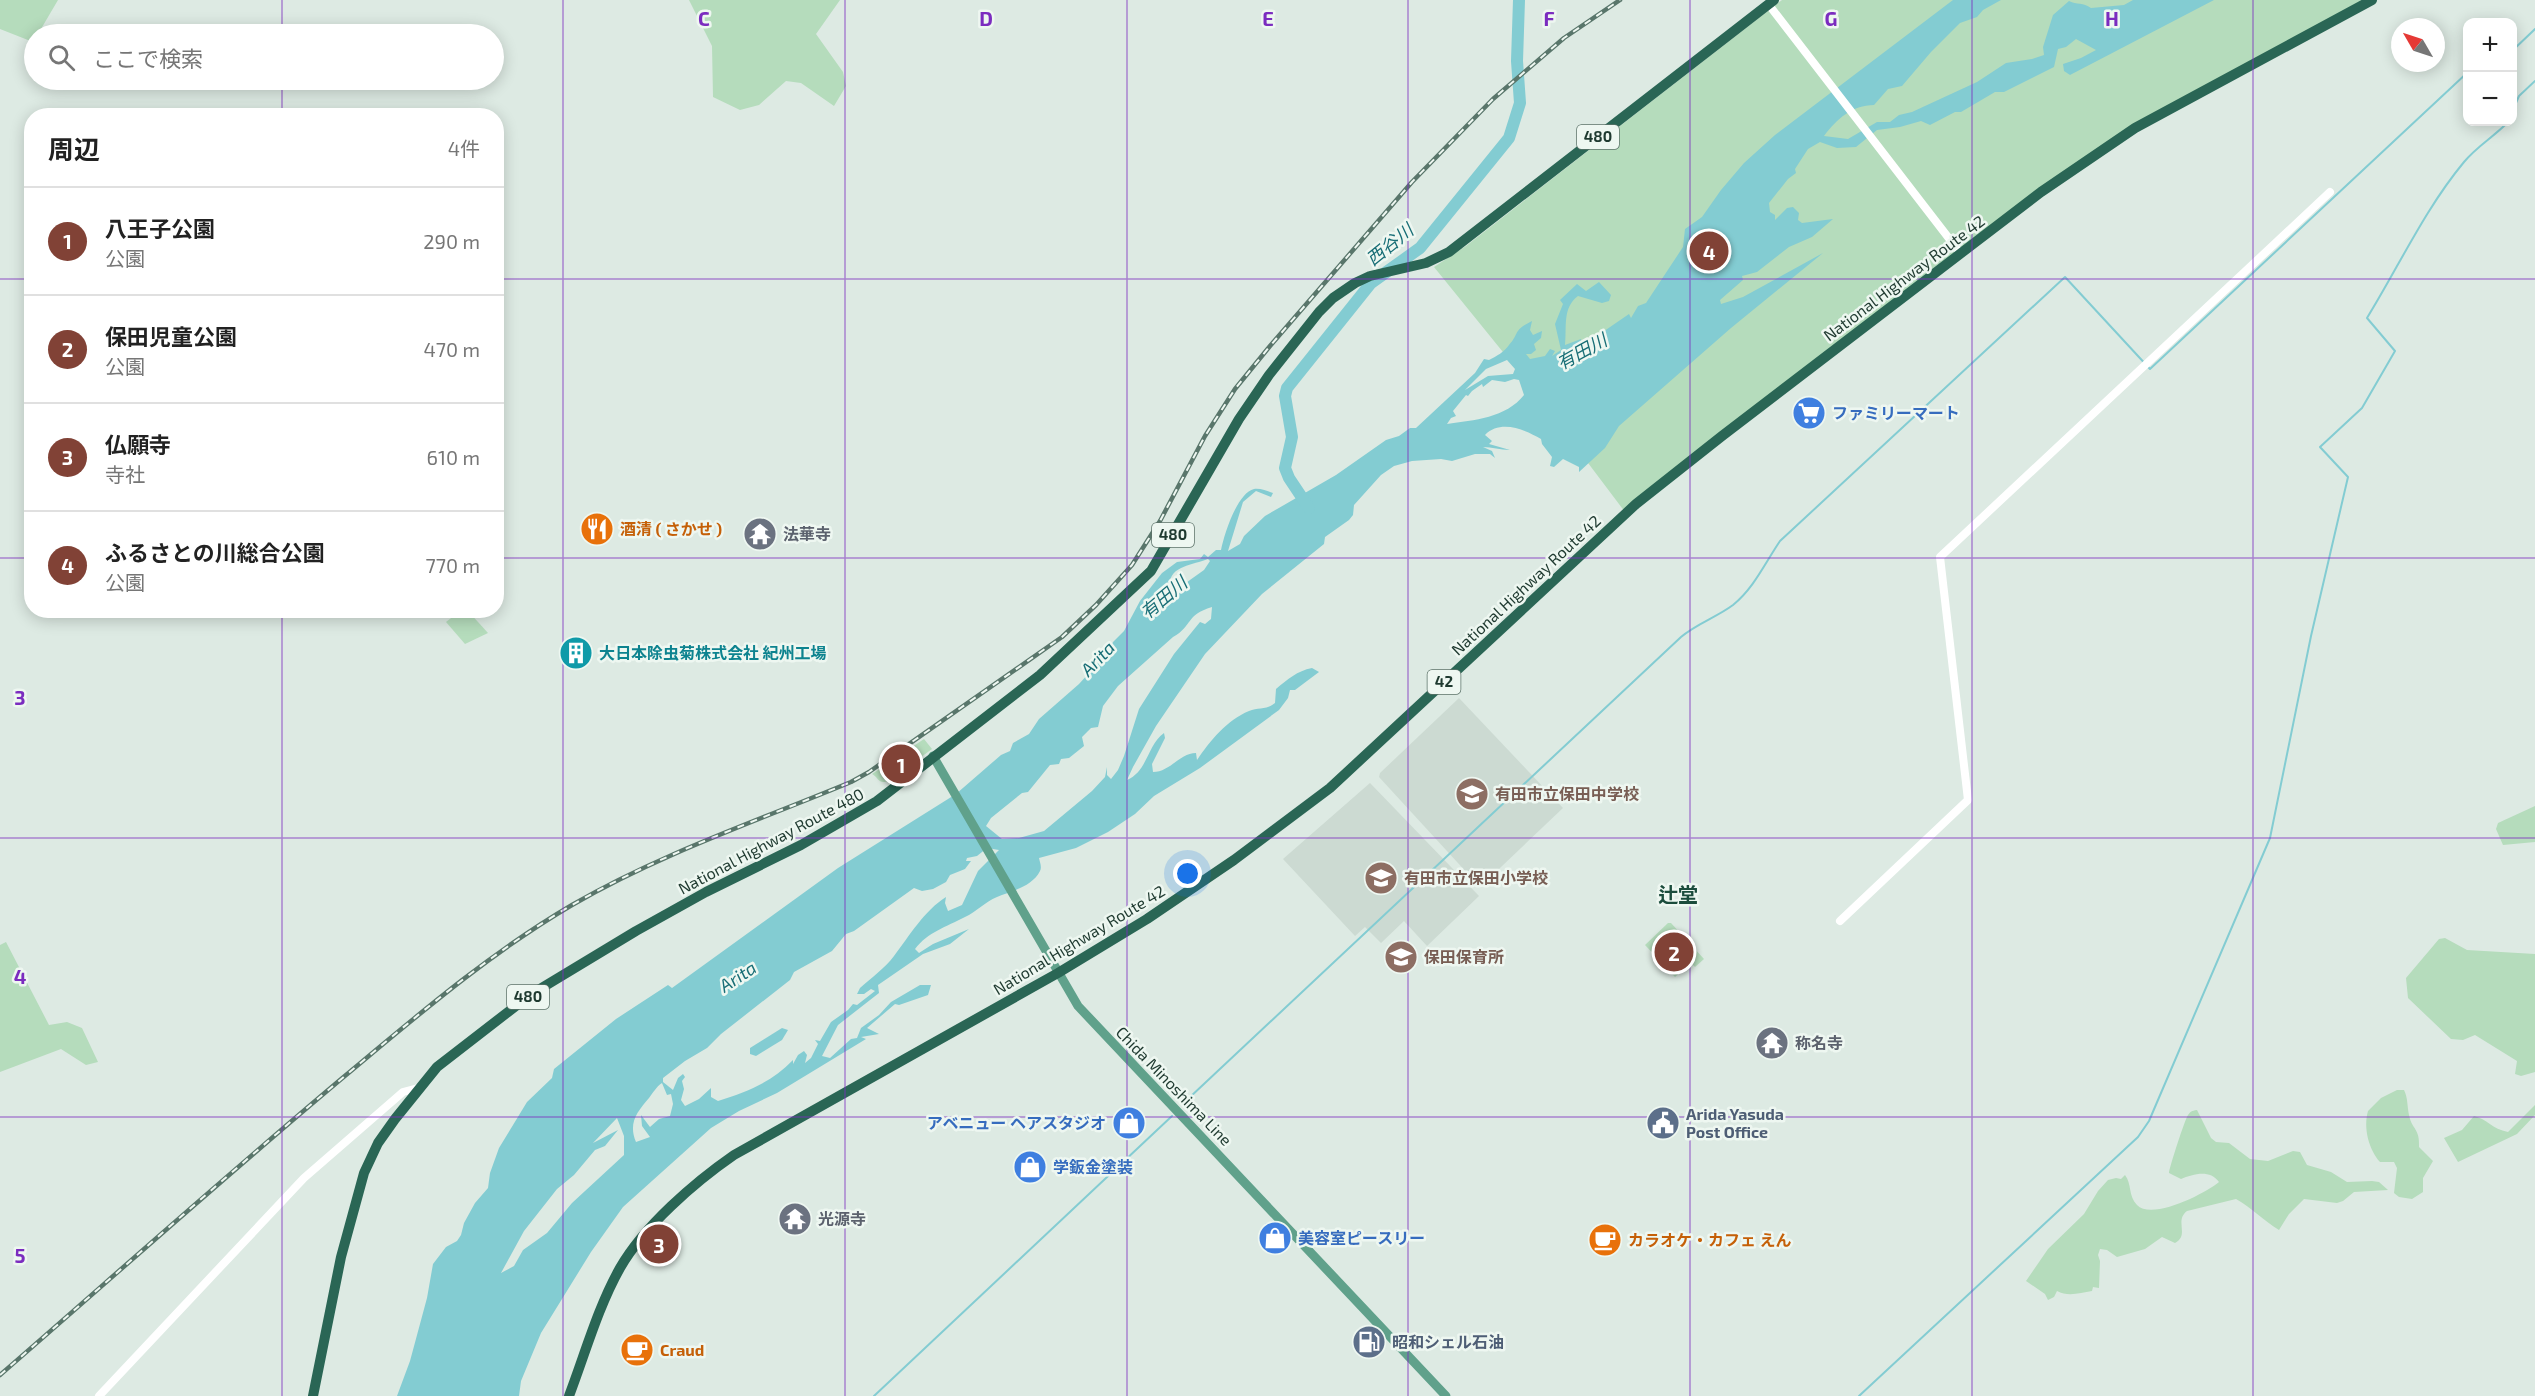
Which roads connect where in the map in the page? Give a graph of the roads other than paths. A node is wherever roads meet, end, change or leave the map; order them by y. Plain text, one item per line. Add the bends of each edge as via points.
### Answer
1 (2372, 0) edge
2 (1772, 6) edge
3 (2330, 192) dead end
4 (1959, 251) junction
5 (936, 760) junction
6 (1840, 921) dead end
7 (1057, 969) junction
8 (418, 1088) junction
9 (99, 1396) edge
10 (313, 1396) edge
11 (569, 1396) edge
12 (1446, 1396) edge

1 - 4 highway, National Highway Route 42 / 42 via 2120,138
2 - 4 street
2 - 5 highway, National Highway Route 480 / 480 via 1457,246 1418,266 1370,276 1333,298 1269,375 1239,419 1151,572 1051,666
3 - 6 street via 1940,557 1968,800
4 - 7 highway, National Highway Route 42 / 42 via 1636,504 1358,763 1300,812 1148,919
5 - 7 main road, Chida Minoshima Line
5 - 8 highway, National Highway Route 480 / 480 via 854,816 706,892 530,995 436,1067
7 - 11 highway, National Highway Route 42 / 42 via 703,1176 638,1243 620,1268
7 - 12 main road, Chida Minoshima Line via 1083,1012
8 - 9 street via 403,1092 304,1178
8 - 10 highway, National Highway Route 480 / 480 via 378,1143 364,1173 341,1257

